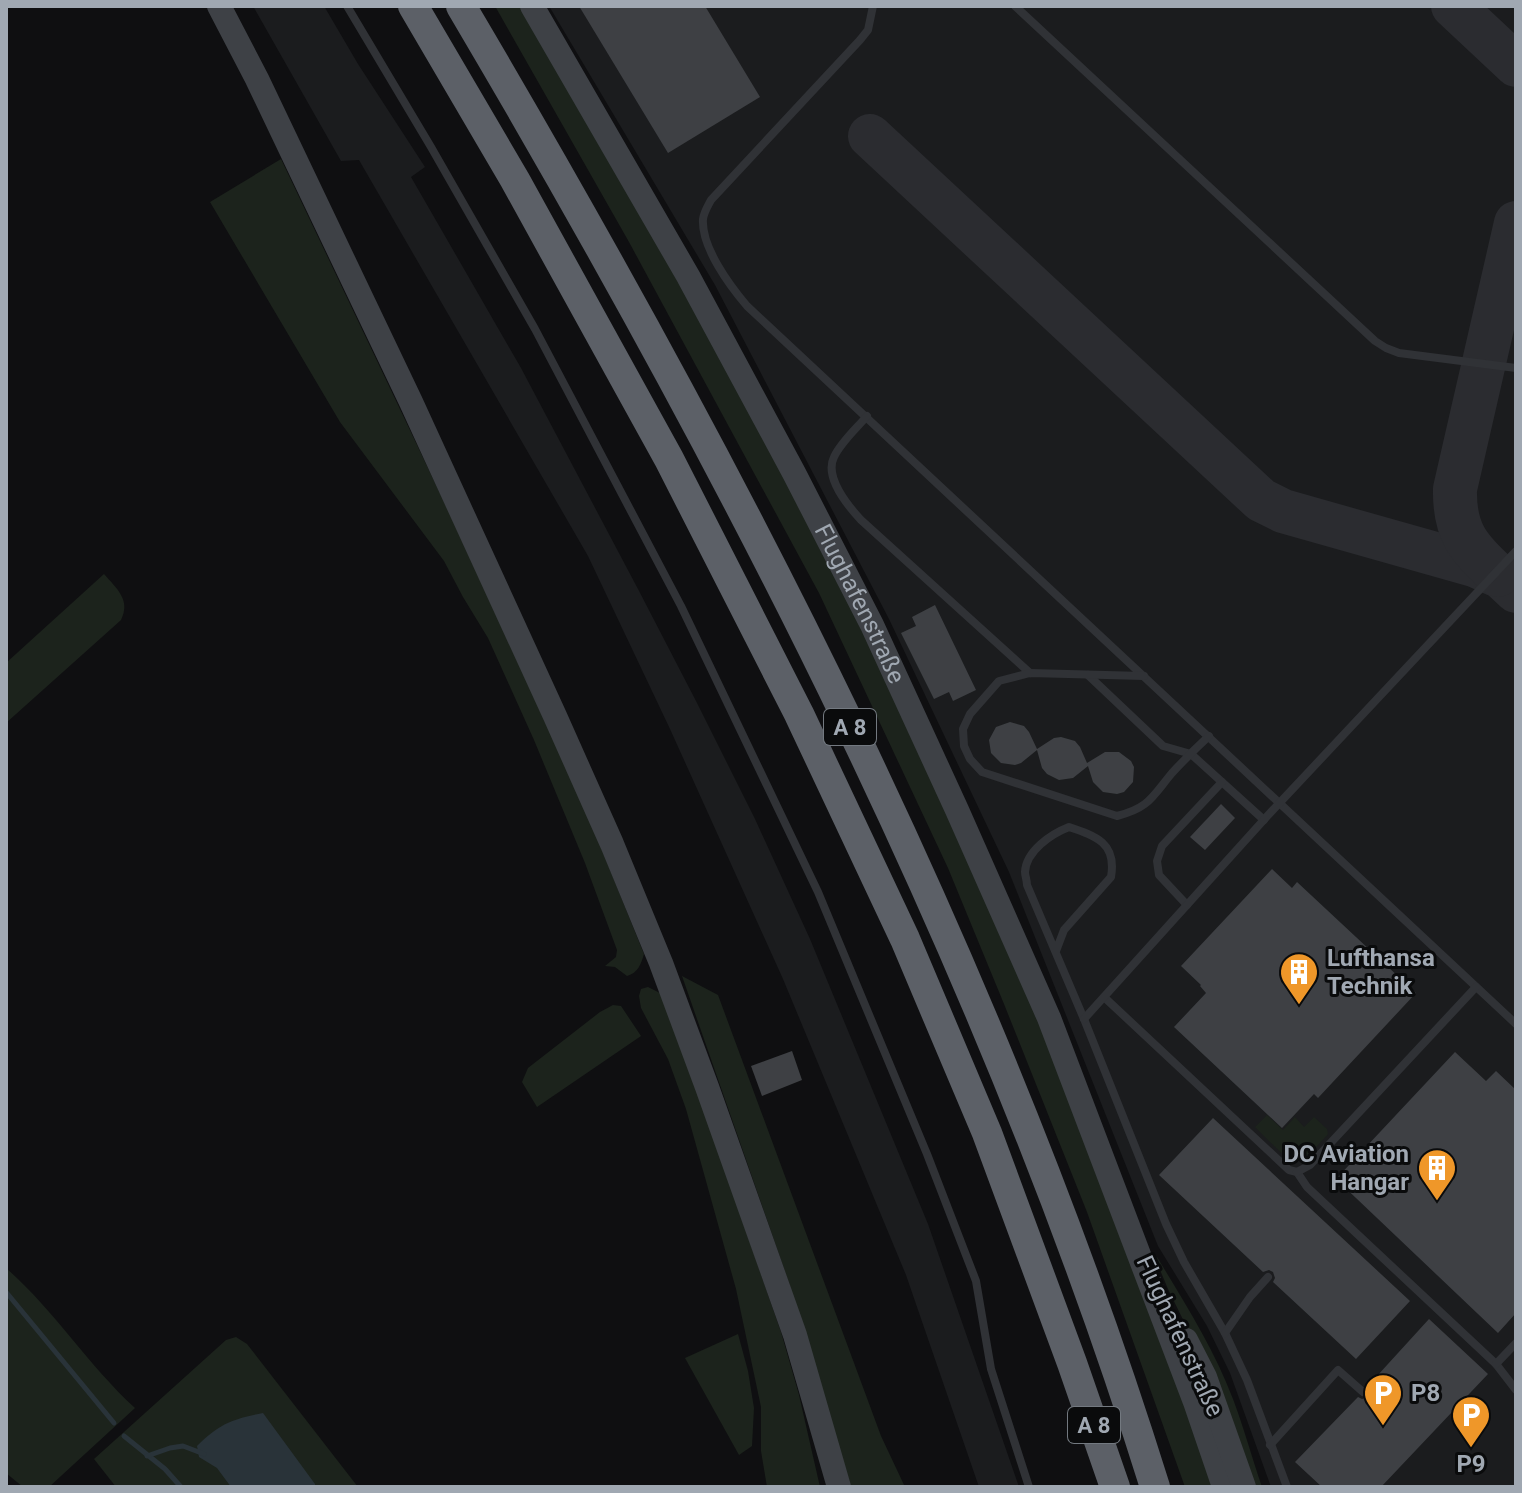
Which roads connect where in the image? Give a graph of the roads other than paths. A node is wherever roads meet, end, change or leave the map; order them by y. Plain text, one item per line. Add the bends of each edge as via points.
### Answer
1 (219, 6) edge
2 (347, 6) edge
3 (413, 6) edge
4 (461, 6) edge
5 (532, 6) edge
6 (873, 6) edge
7 (1015, 6) edge
8 (1516, 368) edge
9 (867, 416) junction
10 (1516, 551) edge
11 (1030, 673) junction
12 (1087, 674) junction
13 (1144, 676) junction
14 (1209, 736) junction
15 (1191, 754) junction
16 (1222, 782) junction
17 (1280, 803) junction
18 (1264, 820) junction
19 (1187, 905) junction
20 (1056, 951) junction
21 (1476, 987) junction
22 (1104, 997) junction
23 (1084, 1019) junction
24 (1516, 1024) edge
25 (1297, 1172) junction
26 (1131, 1231) junction
27 (1268, 1277) dead end
28 (1225, 1333) junction
29 (1516, 1343) edge
30 (1496, 1364) junction
31 (1516, 1390) edge
32 (1363, 1392) dead end
33 (1270, 1445) junction
34 (839, 1487) edge
35 (1029, 1487) edge
36 (1115, 1487) edge
37 (1155, 1487) edge
38 (1224, 1487) edge
39 (1244, 1487) edge
40 (1287, 1487) edge

1 - 34 main road via 411,402 612,844 661,963 795,1335
2 - 35 lane via 535,329 681,606 818,892 976,1281 991,1369
3 - 36 highway, A 8 via 669,459 799,714 905,939 987,1133
4 - 37 highway, A 8 via 712,451 904,841 1050,1187
5 - 26 main road, Flughafenstraße via 688,276 872,625 1049,1018
6 - 9 lane via 860,40 711,200 703,215 711,252 735,292
7 - 8 lane via 1375,341 1399,353
9 - 11 lane via 831,467 845,502
9 - 13 lane
10 - 17 lane
11 - 12 lane
11 - 15 lane via 999,681 970,714 963,729 964,746 982,772 1117,816 1149,803
12 - 13 lane
12 - 15 lane via 1163,746
13 - 14 lane
14 - 15 lane
14 - 17 lane
15 - 16 lane
16 - 18 lane
16 - 19 lane via 1162,846 1157,861 1159,875
17 - 18 lane
17 - 21 lane
18 - 19 lane
19 - 22 lane
20 - 20 lane via 1064,930 1111,877 1113,866 1104,843 1069,827 1038,848 1025,872
20 - 23 lane
21 - 24 lane
21 - 25 lane via 1310,1165
22 - 23 lane
22 - 25 lane
23 - 28 lane via 1166,1224
25 - 30 lane
26 - 38 main road, Flughafenstraße
26 - 39 main road, Flughafenstraße via 1205,1377
27 - 28 lane
28 - 33 lane
29 - 30 lane
30 - 31 lane
32 - 33 lane via 1338,1370
33 - 40 lane

